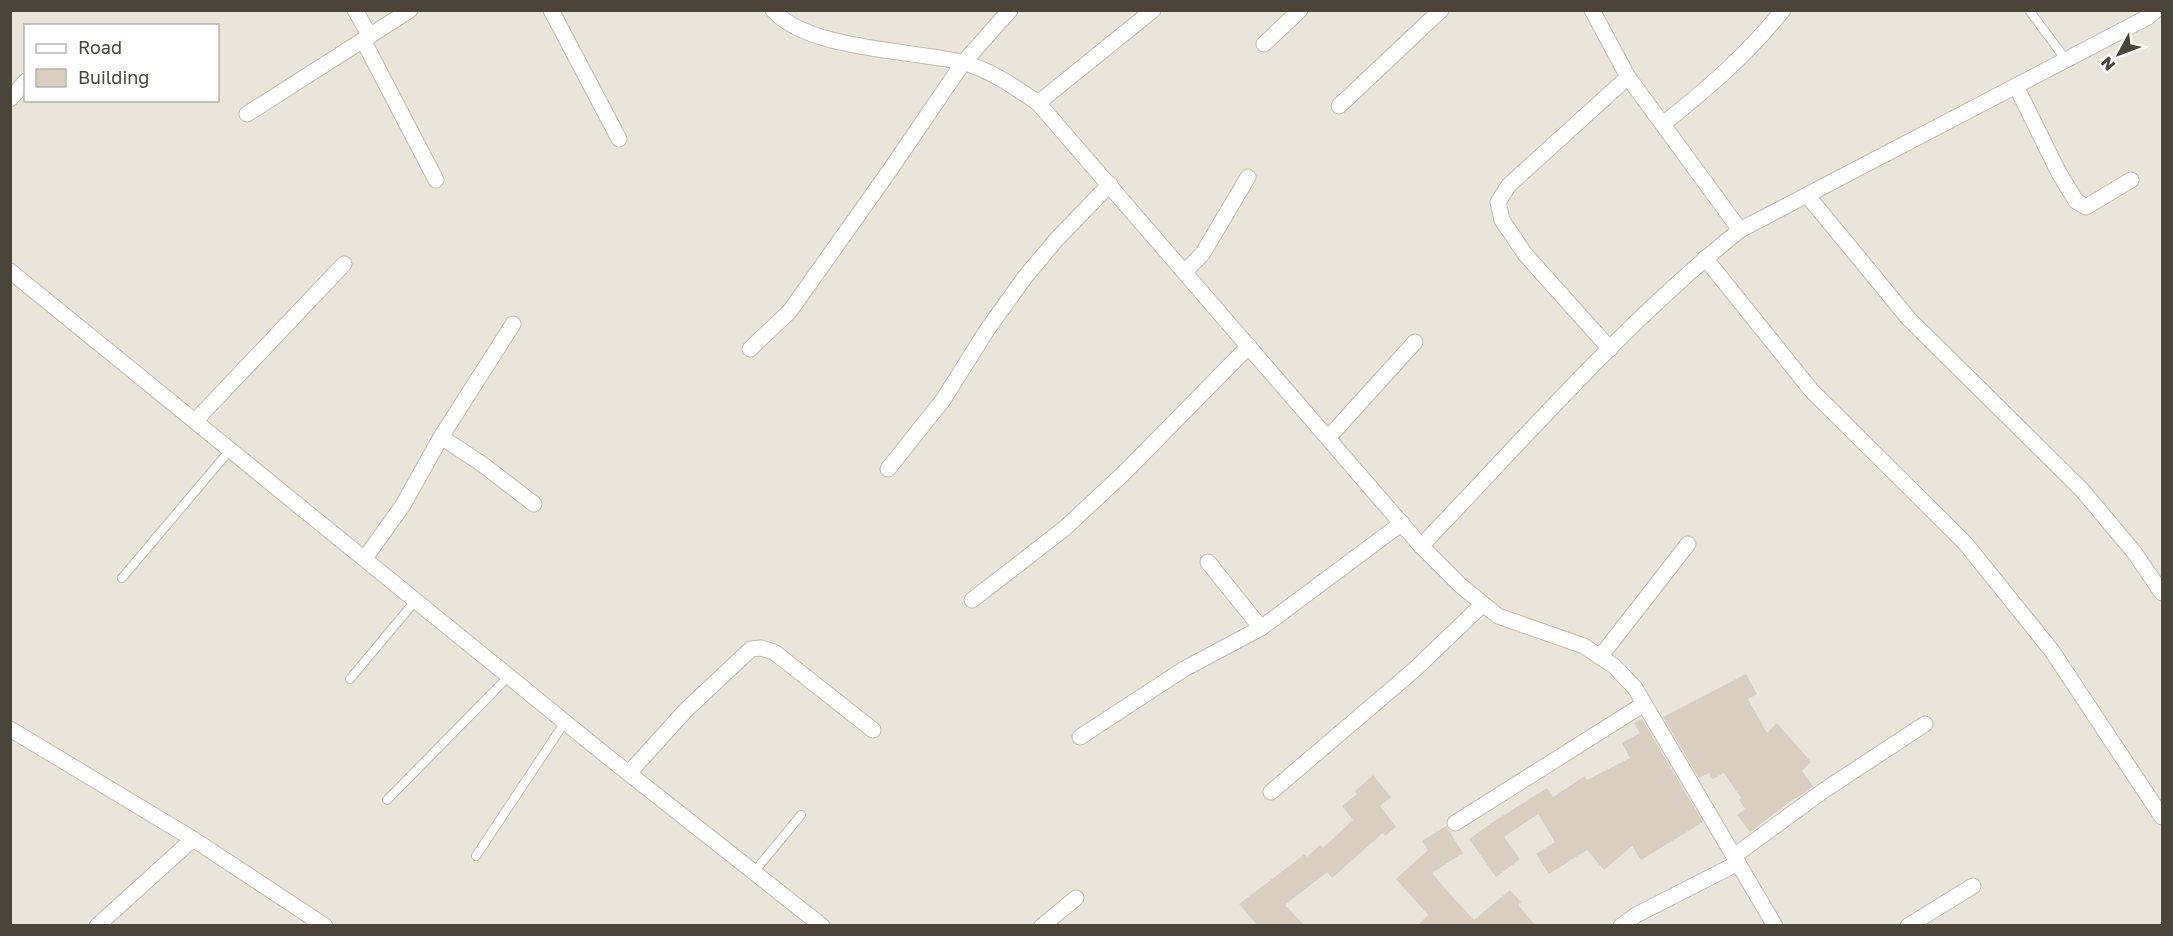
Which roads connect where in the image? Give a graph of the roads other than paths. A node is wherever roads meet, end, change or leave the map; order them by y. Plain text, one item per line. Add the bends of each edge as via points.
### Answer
1 (355, 10) edge
2 (410, 10) edge
3 (551, 10) edge
4 (773, 10) edge
5 (1010, 10) edge
6 (1153, 10) edge
7 (1300, 10) edge
8 (1441, 10) edge
9 (1592, 10) edge
10 (1783, 10) edge
11 (2029, 10) edge
12 (2156, 10) edge
13 (367, 38) junction
14 (1264, 44) dead end
15 (2066, 60) junction
16 (963, 63) junction
17 (1628, 77) junction
18 (24, 83) edge
19 (2016, 86) junction
20 (10, 99) edge
21 (1038, 103) junction
22 (1339, 106) dead end
23 (247, 114) dead end
24 (1663, 124) junction
25 (619, 139) dead end
26 (1248, 177) dead end
27 (436, 180) dead end
28 (2132, 180) dead end
29 (1110, 184) junction
30 (1807, 195) junction
31 (1740, 230) junction
32 (1705, 258) junction
33 (344, 264) dead end
34 (10, 271) edge
35 (1185, 272) junction
36 (513, 324) dead end
37 (1415, 342) dead end
38 (1249, 346) junction
39 (750, 349) dead end
40 (1610, 349) junction
41 (195, 422) junction
42 (441, 437) junction
43 (1328, 438) junction
44 (230, 450) junction
45 (888, 469) dead end
46 (534, 504) dead end
47 (1402, 523) junction
48 (1688, 544) dead end
49 (1422, 546) junction
50 (365, 558) junction
51 (1208, 562) dead end
52 (122, 578) dead end
53 (2163, 592) edge
54 (416, 600) junction
55 (972, 600) dead end
56 (1484, 604) junction
57 (1261, 628) junction
58 (1600, 657) junction
59 (508, 676) junction
60 (350, 679) dead end
61 (1644, 704) junction
62 (565, 722) junction
63 (1925, 724) dead end
64 (10, 729) edge
65 (873, 730) dead end
66 (1080, 737) dead end
67 (629, 773) junction
68 (1271, 792) dead end
69 (387, 800) dead end
70 (801, 815) dead end
71 (2163, 817) edge
72 (1455, 823) dead end
73 (193, 839) junction
74 (476, 856) dead end
75 (1736, 860) junction
76 (754, 872) junction
77 (1973, 886) dead end
78 (1076, 898) dead end
79 (318, 924) edge
80 (97, 926) edge
81 (822, 926) edge
82 (1042, 926) edge
83 (1621, 926) edge
84 (1776, 926) edge
85 (1908, 926) edge

1 - 13 street
2 - 13 street
3 - 25 street
4 - 16 street via 781,20 820,37
5 - 16 street
6 - 21 street
7 - 14 street
8 - 22 street
9 - 17 street
10 - 24 street via 1758,42
11 - 15 lane
12 - 15 street
13 - 23 street
13 - 27 street
15 - 19 street
16 - 21 street via 1009,83
16 - 39 street via 790,311
17 - 24 street
17 - 40 street via 1509,185 1498,202 1502,220 1525,254
18 - 20 street
19 - 28 street via 2076,201 2086,207
19 - 30 street
21 - 29 street
24 - 31 street
26 - 35 street via 1203,253
29 - 35 street
29 - 45 street via 1025,277 943,400
30 - 31 street
30 - 53 street via 1909,318 2082,490
31 - 32 street
32 - 40 street
32 - 71 street via 1811,390 1965,543 2052,651
33 - 41 street
34 - 41 street
35 - 38 street
36 - 42 street
37 - 43 street
38 - 43 street
38 - 55 street via 1065,528
40 - 49 street
41 - 44 street
42 - 46 street
42 - 50 street via 403,505
43 - 47 street
44 - 50 street
44 - 52 lane
47 - 49 street
47 - 57 street
48 - 58 street
49 - 56 street
50 - 54 street
51 - 57 street
54 - 59 street
54 - 60 lane
56 - 58 street via 1498,616 1584,646
56 - 68 street via 1405,678
57 - 66 street via 1184,669
58 - 61 street via 1635,688
59 - 62 street
59 - 69 lane
61 - 72 street
61 - 75 street
62 - 67 street
62 - 74 lane
63 - 75 street via 1823,791
64 - 73 street
65 - 67 street via 774,652 751,649 686,710
67 - 76 street
70 - 76 lane
73 - 79 street
73 - 80 street
75 - 83 street
75 - 84 street
76 - 81 street
77 - 85 street
78 - 82 street

